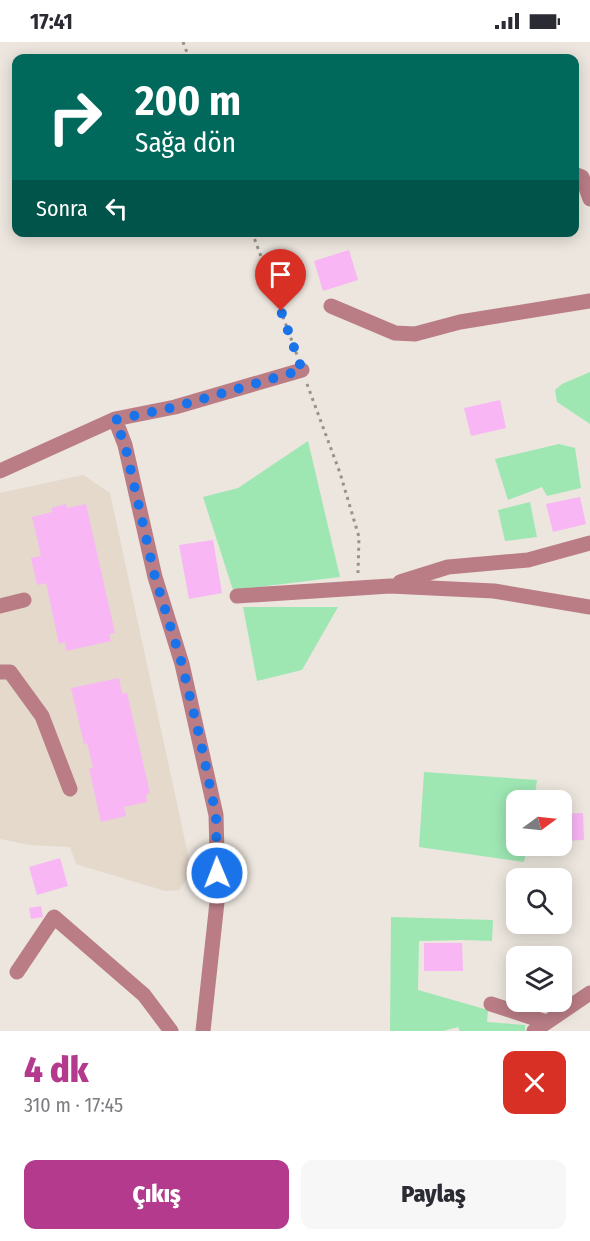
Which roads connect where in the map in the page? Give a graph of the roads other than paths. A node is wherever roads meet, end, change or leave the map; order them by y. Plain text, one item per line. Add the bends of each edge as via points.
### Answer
1 (579, 176) edge
2 (590, 199) edge
3 (590, 301) edge
4 (331, 306) dead end
5 (302, 370) road end
6 (115, 420) junction
7 (0, 471) edge
8 (590, 543) edge
9 (390, 586) junction
10 (237, 596) dead end
11 (24, 600) dead end
12 (0, 606) edge
13 (590, 607) edge
14 (0, 672) edge
15 (70, 789) dead end
16 (17, 972) dead end
17 (590, 993) edge
18 (491, 1004) dead end
19 (540, 1027) edge
20 (171, 1031) edge
21 (203, 1031) edge

1 - 2 street
3 - 4 street via 460,322 415,334 395,333
5 - 6 street
6 - 7 street
6 - 21 street via 125,445 155,577 182,664 216,815 218,893
8 - 9 street via 528,560 448,567
9 - 10 street
9 - 13 street via 494,591
11 - 12 street
14 - 15 street via 10,672 42,716
16 - 20 street via 54,917 144,995
17 - 19 street
18 - 19 street

